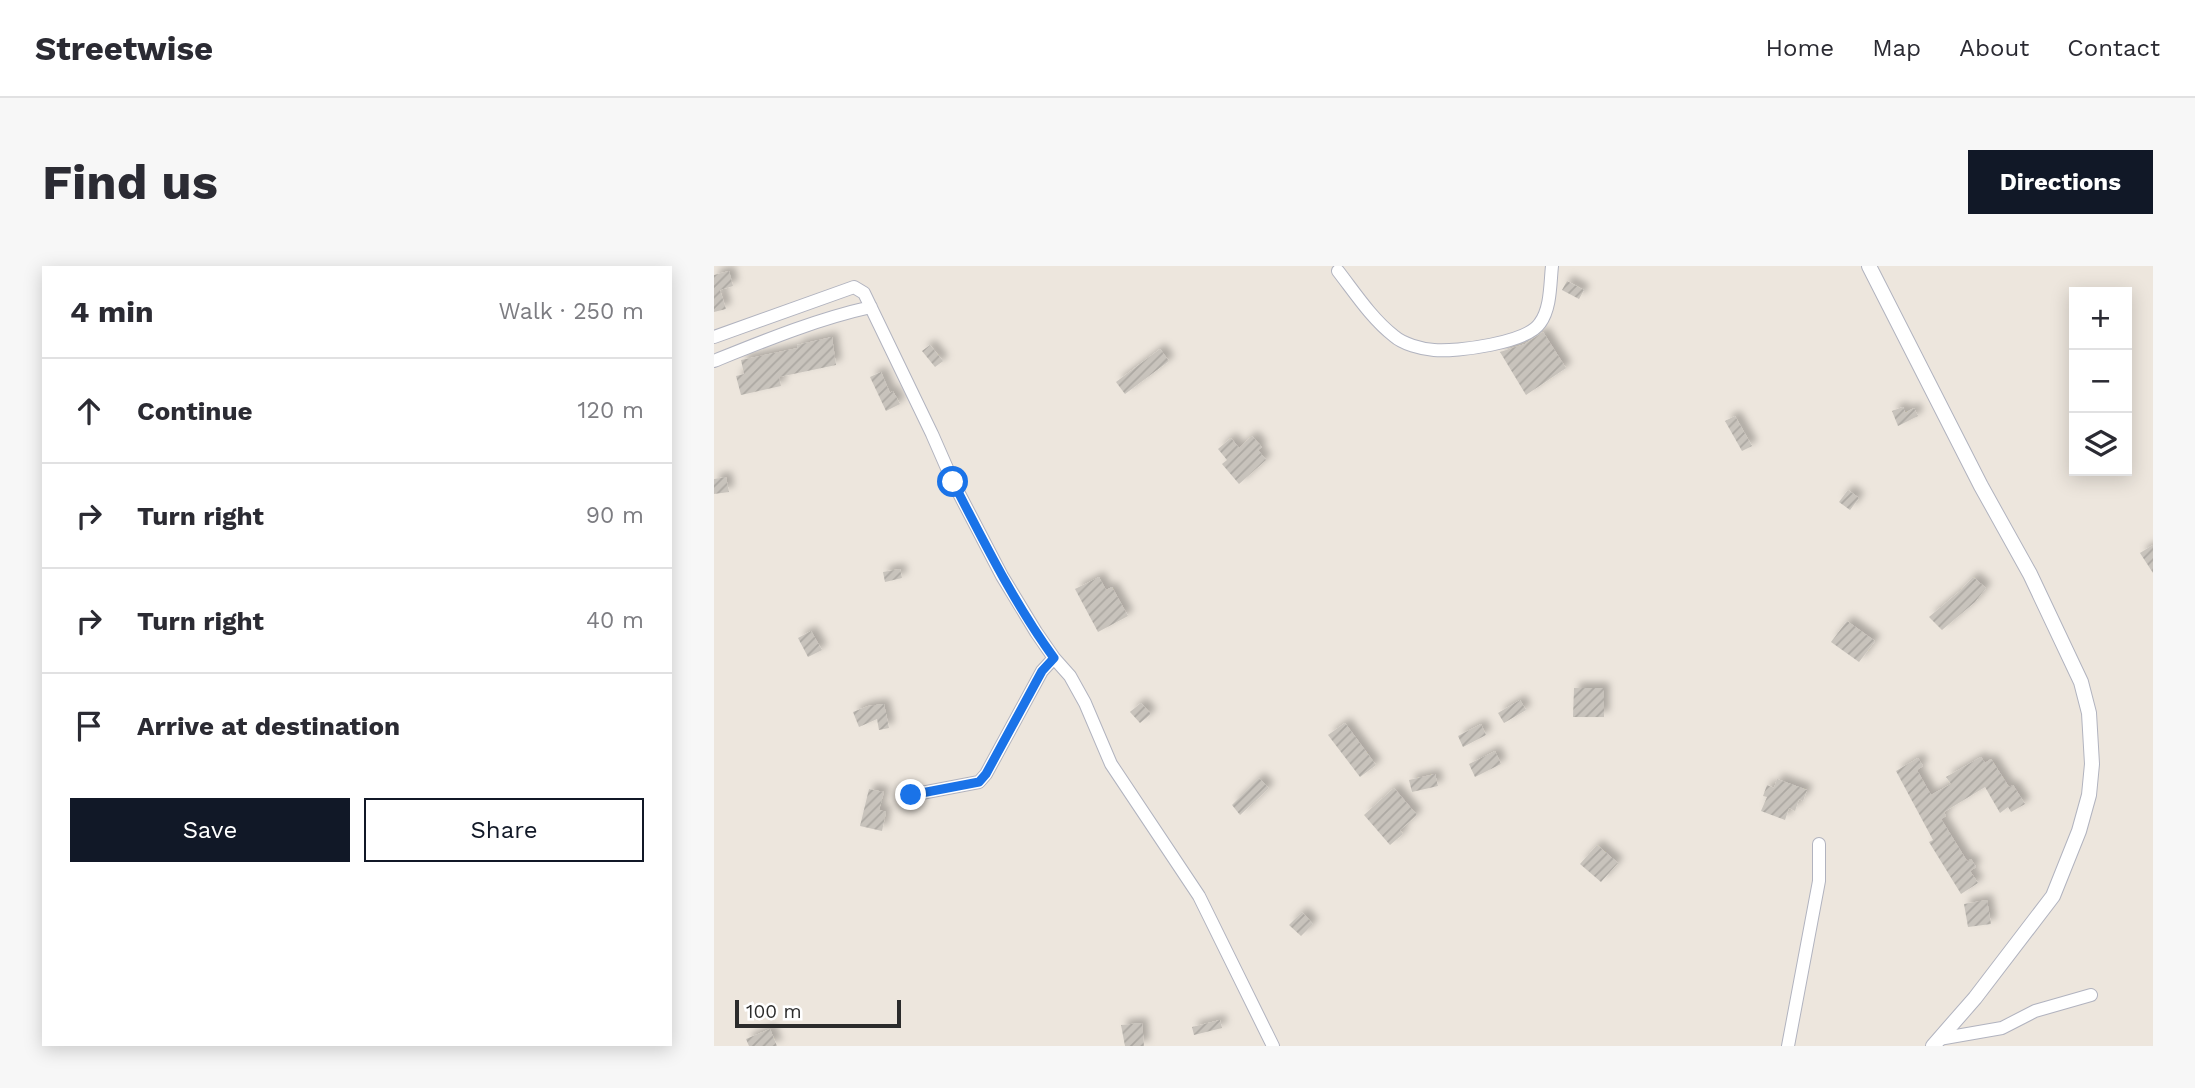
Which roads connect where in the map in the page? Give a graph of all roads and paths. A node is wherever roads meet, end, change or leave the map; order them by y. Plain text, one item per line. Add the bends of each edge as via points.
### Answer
1 (1552, 266) edge
2 (1869, 266) edge
3 (1338, 271) dead end
4 (871, 307) junction
5 (714, 337) edge
6 (714, 360) edge
7 (1054, 658) junction
8 (911, 795) dead end
9 (1819, 844) dead end
10 (2091, 995) dead end
11 (1936, 1042) edge
12 (1273, 1046) edge
13 (1788, 1046) edge

1 - 3 street via 1546,311 1528,334 1488,345 1433,350 1394,337
2 - 11 street via 2030,574 2081,682 2089,713 2089,795 2053,896
4 - 5 street via 853,287
4 - 6 street
4 - 7 street via 1002,576
7 - 8 street via 1042,671 979,782
7 - 12 street via 1085,703 1111,764 1199,896
9 - 13 street via 1819,881
10 - 11 street via 2035,1011 2002,1028

